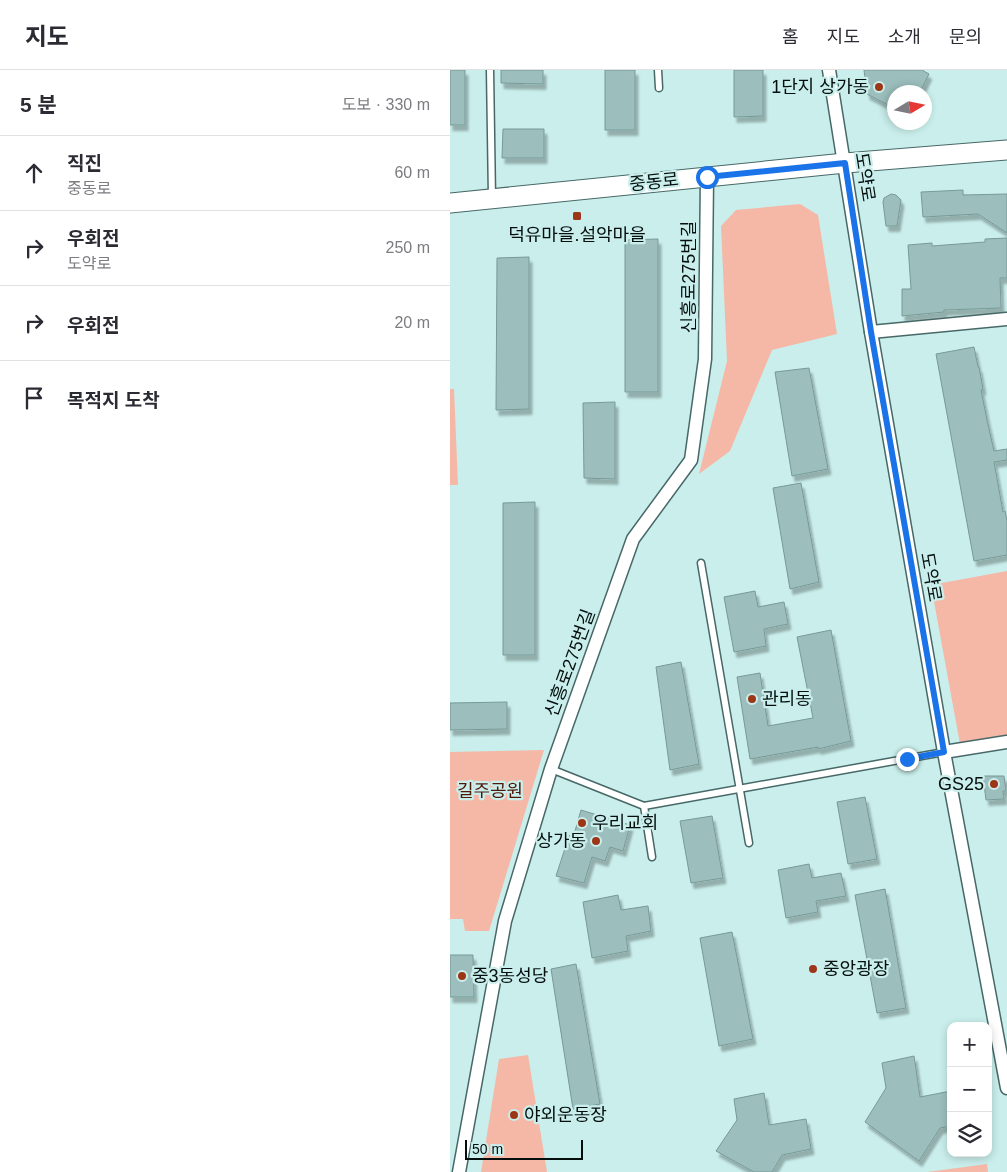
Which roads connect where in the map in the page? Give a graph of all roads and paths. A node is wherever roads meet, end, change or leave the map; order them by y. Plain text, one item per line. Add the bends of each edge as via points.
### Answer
1 (490, 70) edge
2 (658, 70) edge
3 (830, 70) edge
4 (659, 88) dead end
5 (1007, 150) edge
6 (845, 163) junction
7 (707, 177) junction
8 (492, 199) junction
9 (450, 203) edge
10 (1007, 320) edge
11 (871, 332) junction
12 (701, 563) dead end
13 (1007, 742) edge
14 (944, 752) junction
15 (551, 769) junction
16 (740, 789) junction
17 (644, 806) junction
18 (749, 842) dead end
19 (652, 857) dead end
20 (1007, 1086) edge
21 (459, 1172) edge

1 - 8 lane
2 - 4 lane
3 - 6 street, 도약로
5 - 6 street, 중동로
6 - 7 street, 중동로
6 - 11 street, 도약로
7 - 8 street, 중동로
7 - 15 street, 신흥로275번길 via 706,359 691,460 633,539
8 - 9 street, 중동로
10 - 11 street
11 - 14 street, 도약로
12 - 16 lane
13 - 14 street
14 - 16 lane
14 - 20 street, 도약로
15 - 17 lane
15 - 21 street, 신흥로275번길 via 504,920
16 - 17 lane
16 - 18 lane
17 - 19 lane

